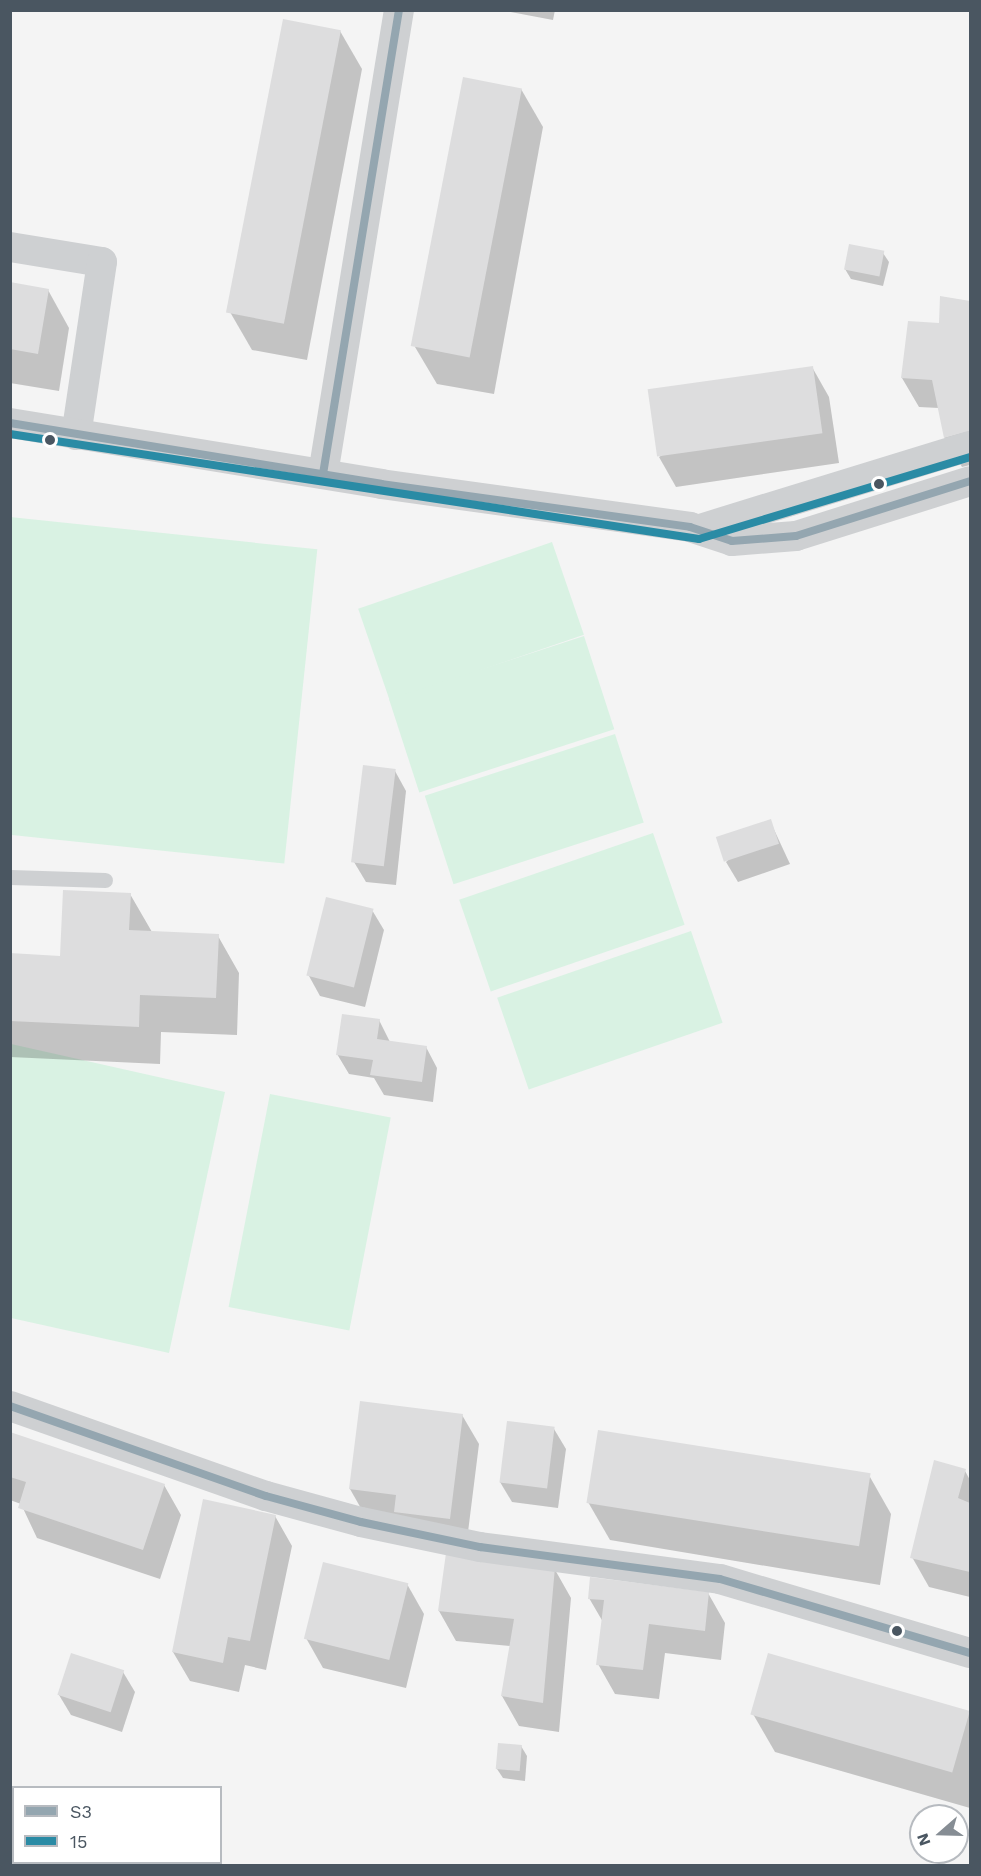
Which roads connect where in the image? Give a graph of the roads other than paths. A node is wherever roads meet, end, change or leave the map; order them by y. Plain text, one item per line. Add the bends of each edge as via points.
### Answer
1 (399, 10) edge
2 (10, 247) edge
3 (10, 423) edge
4 (76, 435) junction
5 (970, 446) edge
6 (323, 474) junction
7 (970, 481) edge
8 (700, 530) junction
9 (10, 877) edge
10 (105, 880) dead end
11 (10, 1406) edge
12 (970, 1653) edge

1 - 6 street
2 - 4 street via 102,261
3 - 4 street
4 - 6 street
5 - 8 street
6 - 8 street
7 - 8 street via 776,540 732,541
9 - 10 lane
11 - 12 street via 266,1496 361,1522 480,1547 701,1575 894,1626

